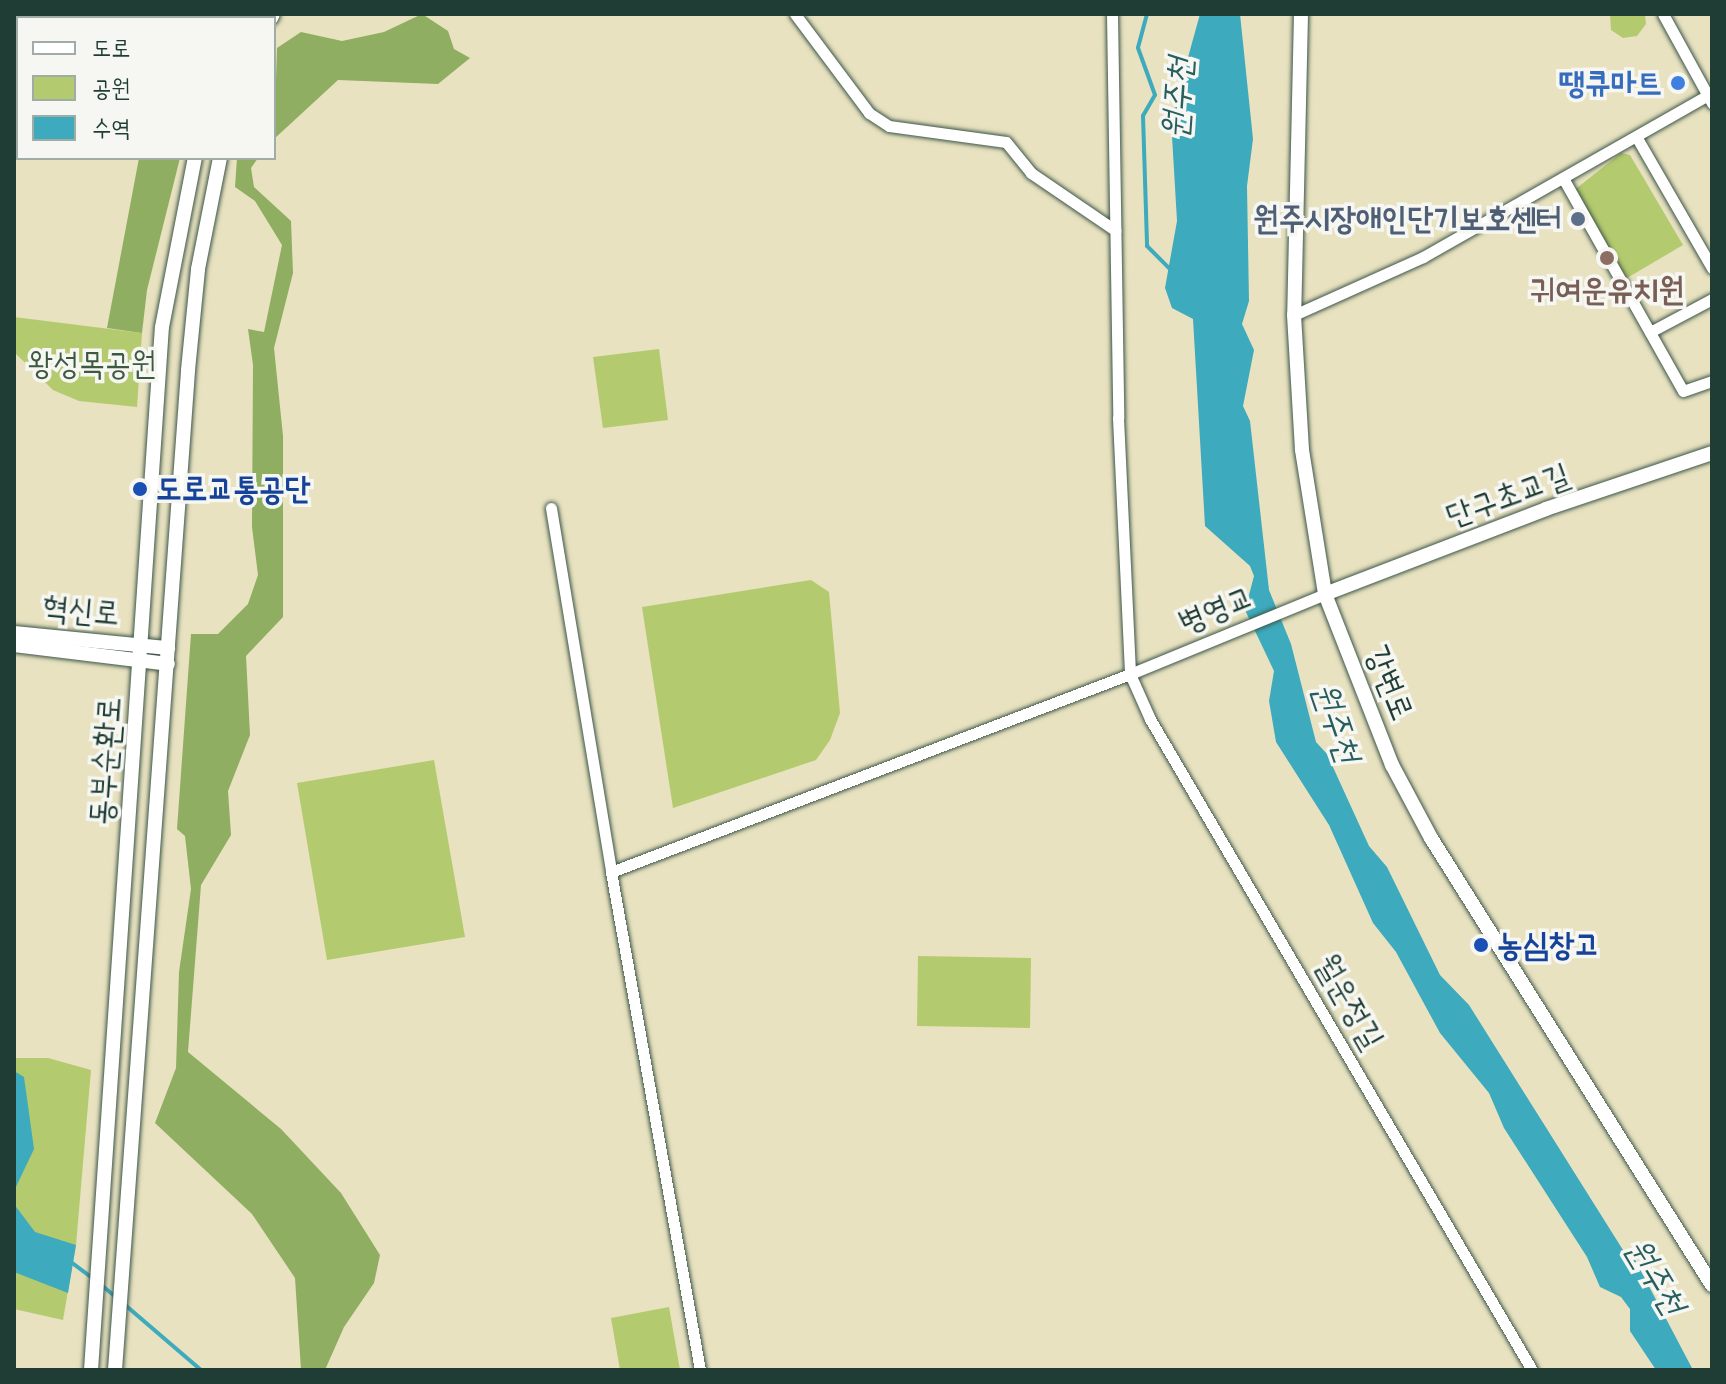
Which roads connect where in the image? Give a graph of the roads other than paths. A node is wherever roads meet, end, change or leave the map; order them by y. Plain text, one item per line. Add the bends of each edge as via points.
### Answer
1 (795, 14) edge
2 (1112, 14) edge
3 (1301, 14) edge
4 (1663, 14) edge
5 (1711, 97) edge
6 (1637, 138) junction
7 (195, 160) edge
8 (220, 160) edge
9 (1563, 178) junction
10 (1115, 230) junction
11 (1712, 268) edge
12 (1712, 299) edge
13 (1294, 315) junction
14 (1650, 332) junction
15 (1712, 381) edge
16 (1712, 453) edge
17 (551, 508) dead end
18 (1325, 594) junction
19 (14, 633) edge
20 (14, 645) edge
21 (142, 645) junction
22 (168, 648) junction
23 (141, 661) junction
24 (168, 664) junction
25 (1130, 674) junction
26 (611, 872) junction
27 (1712, 1285) edge
28 (91, 1370) edge
29 (115, 1370) edge
30 (700, 1370) edge
31 (1532, 1370) edge

1 - 10 street via 869,113 889,126 1006,142 1031,173
2 - 10 street
3 - 13 street, 강변로
4 - 5 street
5 - 6 street
6 - 9 street
6 - 11 street
7 - 21 street, 동부순환로 via 166,291
8 - 22 street via 194,297
9 - 13 street via 1423,257
9 - 14 street
10 - 25 street
12 - 14 street
13 - 18 street, 강변로 via 1302,450
14 - 15 street via 1683,391
16 - 18 street, 단구초교길 via 1546,509
17 - 26 street
18 - 25 street, 병영교
18 - 27 street, 강변로 via 1392,765 1431,838
19 - 21 street, 혁신로
20 - 23 street, 혁신로
21 - 22 street, 혁신로
21 - 23 street, 동부순환로
22 - 24 street, 동부순환로
23 - 24 street, 혁신로
23 - 28 street, 동부순환로
24 - 29 street, 동부순환로
25 - 26 street
25 - 31 street, 월운정길 via 1150,719
26 - 30 street

